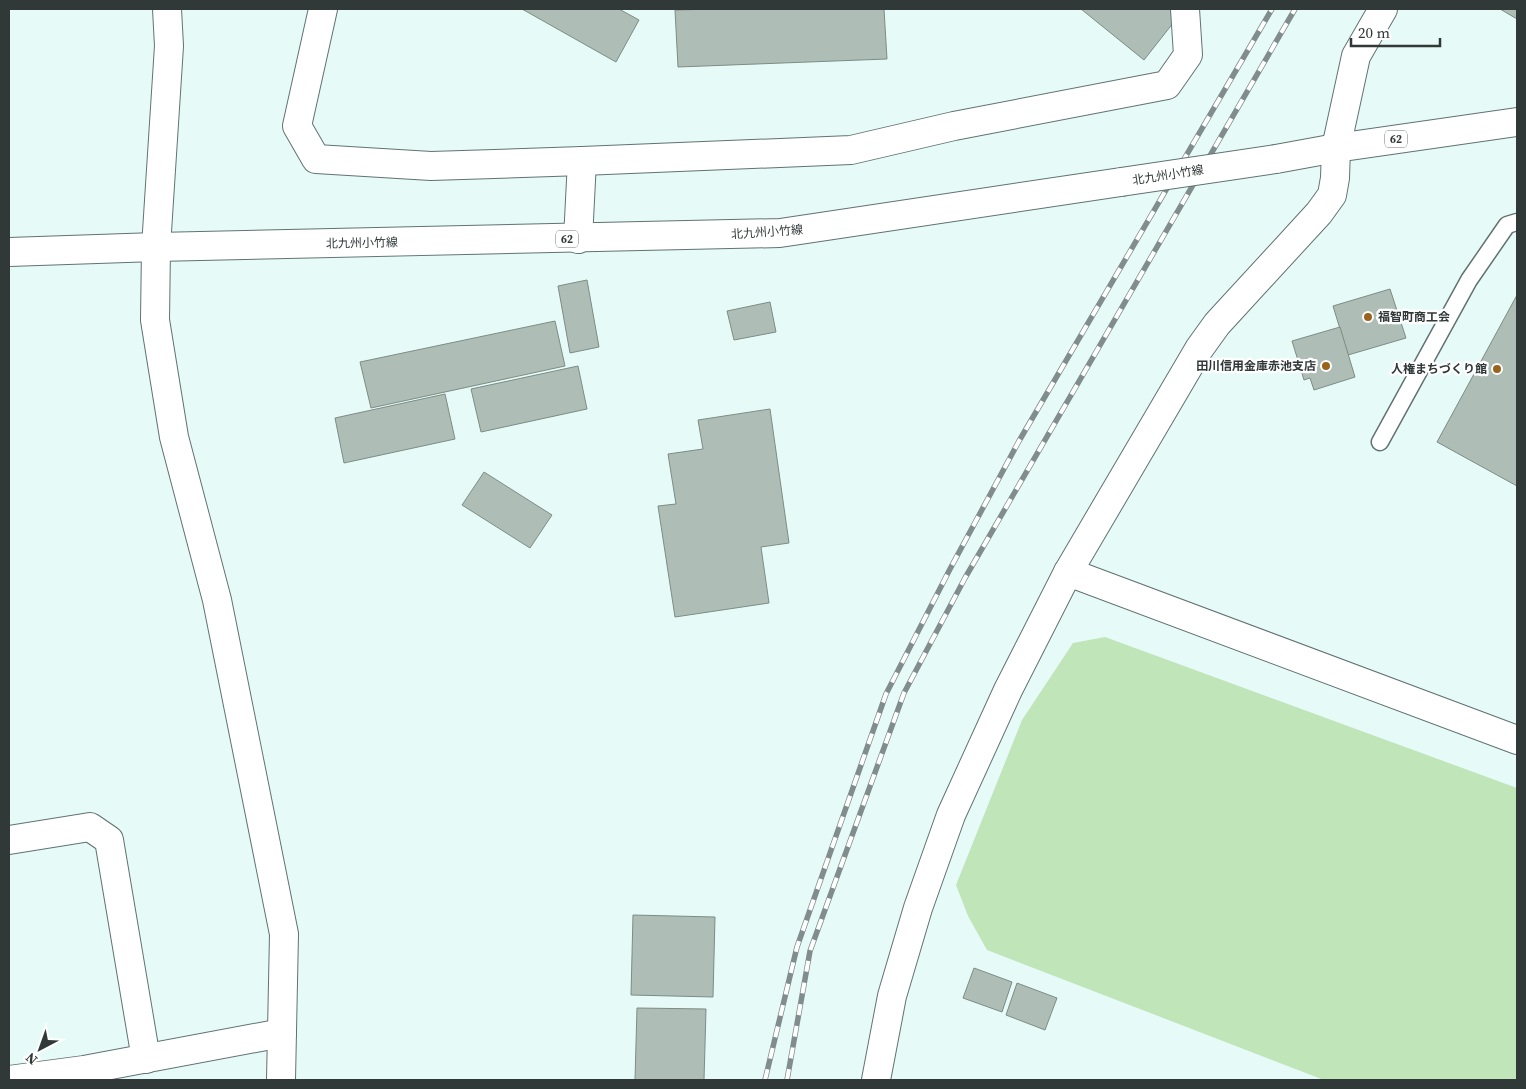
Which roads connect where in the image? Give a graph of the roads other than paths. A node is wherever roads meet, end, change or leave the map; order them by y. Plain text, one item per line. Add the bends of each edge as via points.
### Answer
1 (167, 9) edge
2 (323, 9) edge
3 (1185, 9) edge
4 (1383, 9) edge
5 (1517, 122) edge
6 (1336, 148) junction
7 (582, 161) junction
8 (1517, 222) edge
9 (578, 239) junction
10 (156, 247) junction
11 (9, 252) edge
12 (1380, 442) dead end
13 (1068, 572) junction
14 (1517, 740) edge
15 (9, 840) edge
16 (282, 1033) junction
17 (146, 1059) junction
18 (85, 1075) edge
19 (9, 1080) edge
20 (281, 1080) edge
21 (876, 1080) edge

1 - 10 street via 169,46
2 - 7 street via 296,126 316,158 431,166
3 - 7 street via 1188,55 1167,85 954,126 851,150
4 - 6 street via 1356,56
5 - 6 street, 北九州小竹線 / 62
6 - 9 street, 北九州小竹線 / 62, bridge via 780,233
6 - 13 street via 1332,195 1217,324 1199,349
7 - 9 street
8 - 12 lane via 1507,225 1469,280
9 - 10 street, 北九州小竹線 / 62
10 - 11 street, 北九州小竹線 / 62
10 - 16 street via 155,320 174,437 217,600 284,934
13 - 14 street
13 - 21 street via 1008,690 951,815 918,908 892,996
15 - 17 street via 90,827 109,840
16 - 17 street
16 - 20 street
17 - 18 street
18 - 19 street

